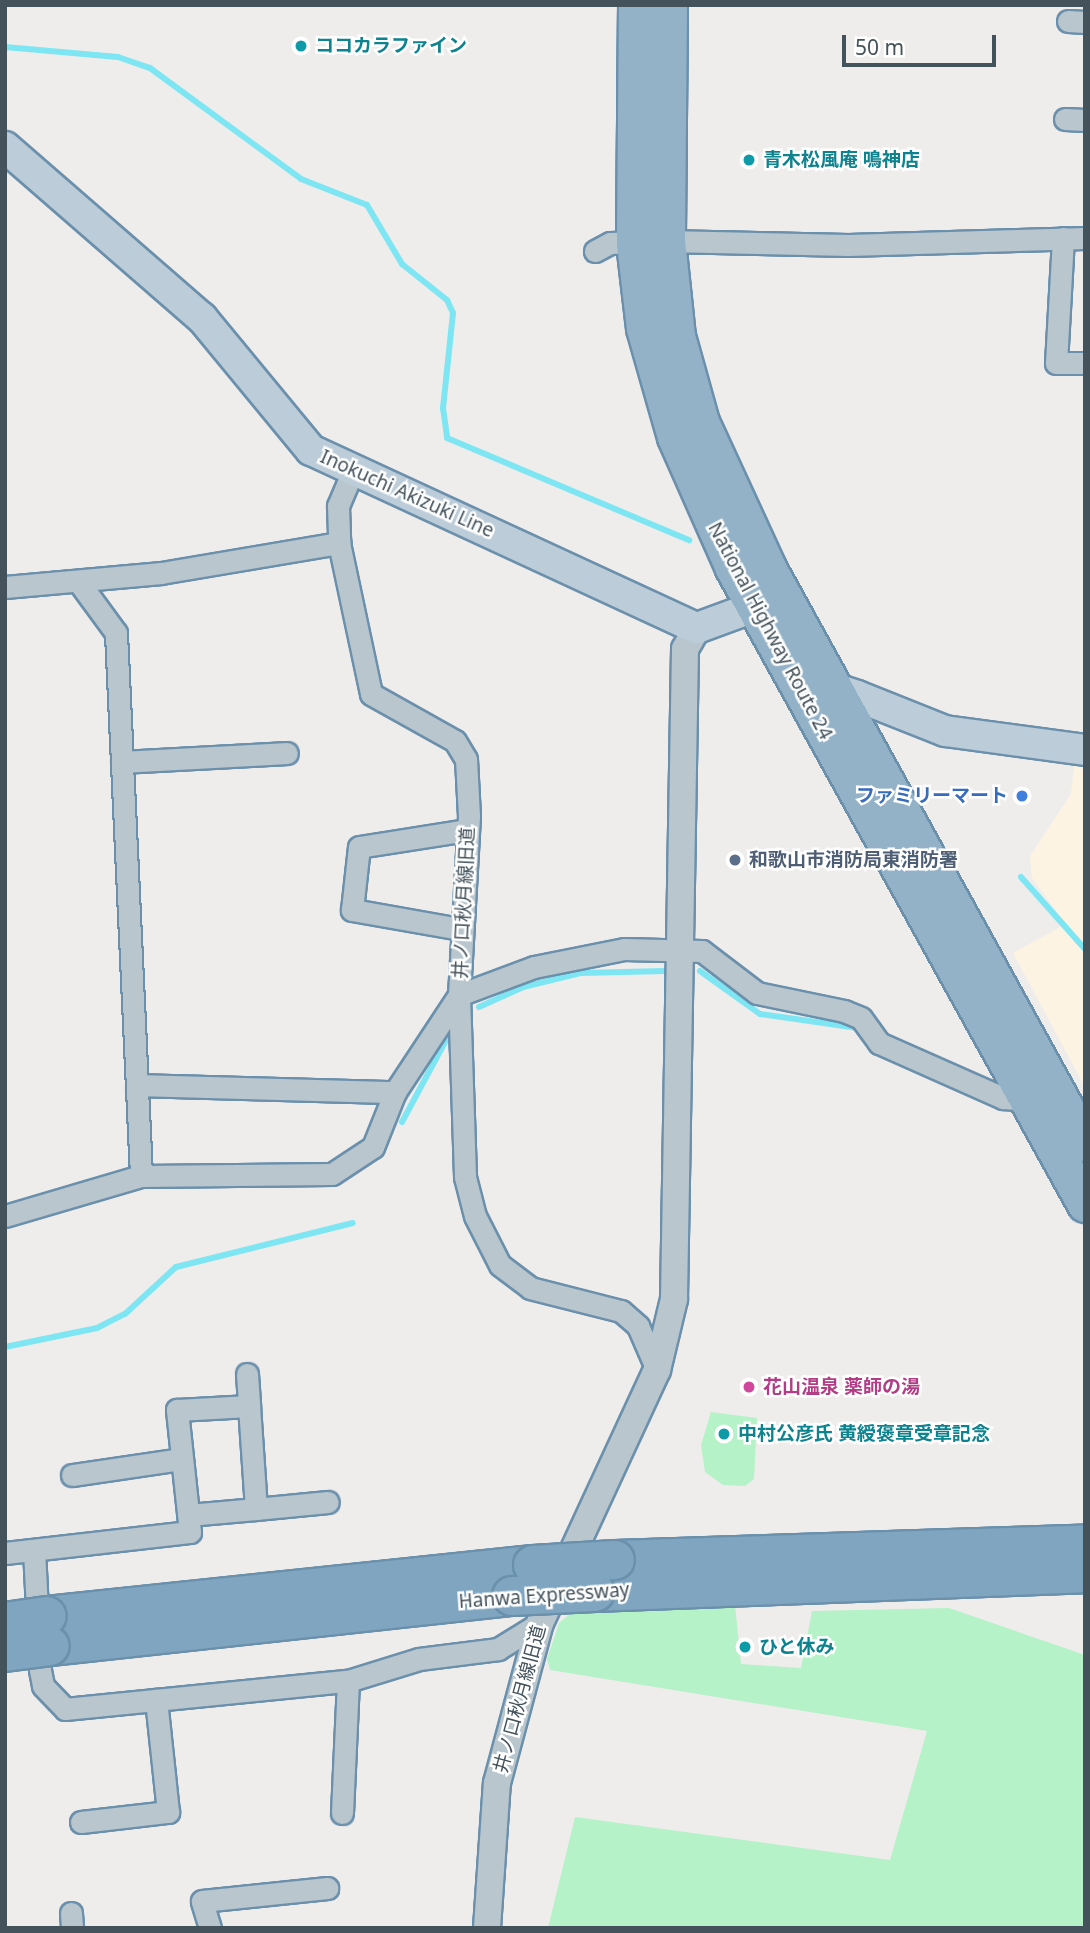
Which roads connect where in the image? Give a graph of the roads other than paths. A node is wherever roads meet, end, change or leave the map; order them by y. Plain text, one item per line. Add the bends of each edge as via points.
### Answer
1 (636, 5) edge
2 (669, 5) edge
3 (5, 147) edge
4 (1063, 238) junction
5 (1085, 238) edge
6 (651, 242) junction
7 (595, 251) dead end
8 (1085, 363) edge
9 (352, 473) junction
10 (340, 543) junction
11 (78, 581) junction
12 (5, 587) edge
13 (769, 602) junction
14 (697, 628) junction
15 (819, 694) junction
16 (1085, 750) edge
17 (288, 753) dead end
18 (122, 762) junction
19 (468, 830) junction
20 (460, 929) junction
21 (682, 950) junction
22 (459, 995) junction
23 (137, 1085) junction
24 (395, 1092) junction
25 (1026, 1099) junction
26 (1074, 1108) edge
27 (1085, 1143) edge
28 (141, 1176) junction
29 (1085, 1204) edge
30 (5, 1216) edge
31 (657, 1370) junction
32 (247, 1374) dead end
33 (249, 1406) junction
34 (182, 1459) junction
35 (72, 1475) dead end
36 (328, 1502) dead end
37 (256, 1509) junction
38 (188, 1515) junction
39 (1085, 1544) edge
40 (34, 1550) junction
41 (5, 1553) edge
42 (1085, 1573) edge
43 (5, 1622) edge
44 (540, 1623) junction
45 (48, 1631) junction
46 (5, 1652) edge
47 (348, 1681) junction
48 (156, 1700) junction
49 (342, 1814) dead end
50 (81, 1822) dead end
51 (327, 1888) dead end
52 (210, 1928) edge
53 (487, 1928) edge

1 - 6 highway, National Highway Route 24
2 - 6 highway, National Highway Route 24
3 - 9 main road, Inokuchi Akizuki Line via 202,318 311,450
4 - 5 street
4 - 6 street via 848,245
4 - 8 street via 1056,363
6 - 7 street
6 - 13 highway, National Highway Route 24 via 644,328 675,438
9 - 10 street, 井ノ口秋月線旧道 via 338,506
9 - 14 main road, Inokuchi Akizuki Line
10 - 11 street
10 - 19 street, 井ノ口秋月線旧道 via 371,694 455,741 466,759
11 - 12 street
11 - 18 street via 116,634
13 - 14 main road
13 - 15 highway, National Highway Route 24
14 - 21 street, 井ノ口秋月線旧道 via 685,649
15 - 16 main road via 945,731
15 - 25 highway, National Highway Route 24
15 - 26 highway, National Highway Route 24
17 - 18 street
18 - 23 street
19 - 20 street, 井ノ口秋月線旧道
19 - 20 street via 359,847 352,910
20 - 22 street, 井ノ口秋月線旧道
21 - 22 street via 577,956
21 - 25 street via 715,958 757,993 844,1011 861,1018 879,1043 1003,1098
21 - 31 street, 井ノ口秋月線旧道 via 674,1299
22 - 24 street
22 - 31 street, 井ノ口秋月線旧道 via 465,1177 488,1247 530,1288 621,1311 638,1326
23 - 24 street
23 - 28 street
24 - 28 street via 373,1147 332,1174
25 - 26 street
25 - 29 highway, National Highway Route 24
26 - 27 highway, National Highway Route 24
28 - 30 street
31 - 44 street, 井ノ口秋月線旧道
32 - 33 street
33 - 34 street via 177,1410
33 - 37 street
34 - 35 street
34 - 38 street
36 - 37 street
37 - 38 street
38 - 40 street via 190,1532
39 - 45 highway, Hanwa Expressway, bridge via 533,1565
40 - 41 street
40 - 48 street via 32,1598 43,1686 65,1709
42 - 45 highway, Hanwa Expressway, bridge via 595,1591
43 - 45 highway, Hanwa Expressway, bridge
44 - 47 street via 498,1649 419,1659
44 - 53 street, 井ノ口秋月線旧道 via 496,1783
45 - 46 highway, Hanwa Expressway, bridge
47 - 48 street
47 - 49 street
48 - 50 street via 168,1812
51 - 52 street via 202,1901

